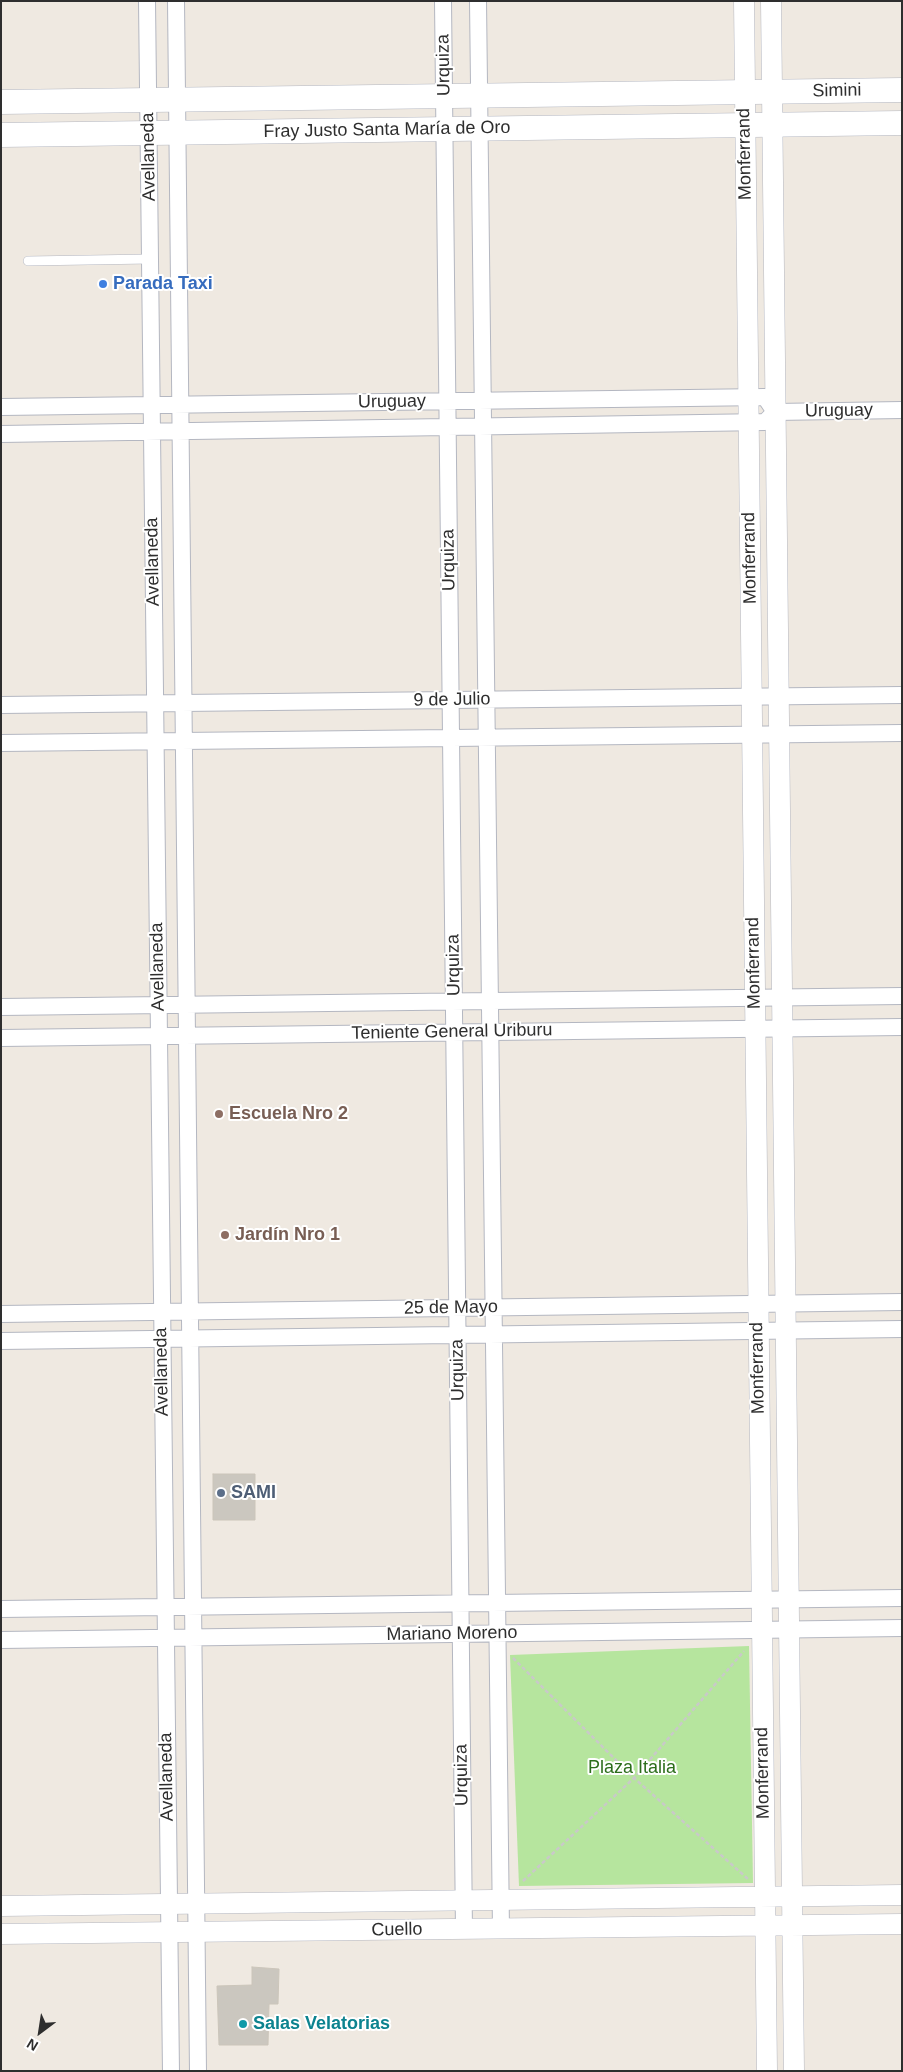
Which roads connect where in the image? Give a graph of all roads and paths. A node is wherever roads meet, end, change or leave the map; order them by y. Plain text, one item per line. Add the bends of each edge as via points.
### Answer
1 (147, 1) edge
2 (176, 1) edge
3 (443, 1) edge
4 (478, 1) edge
5 (744, 1) edge
6 (771, 1) edge
7 (902, 90) edge
8 (744, 92) junction
9 (772, 92) junction
10 (444, 96) junction
11 (479, 96) junction
12 (148, 100) junction
13 (177, 100) junction
14 (1, 102) edge
15 (902, 123) edge
16 (745, 125) junction
17 (772, 125) junction
18 (480, 128) junction
19 (445, 129) junction
20 (149, 133) junction
21 (177, 133) junction
22 (1, 135) edge
23 (150, 259) junction
24 (28, 261) dead end
25 (748, 397) junction
26 (448, 401) junction
27 (483, 401) junction
28 (152, 405) junction
29 (180, 405) junction
30 (1, 407) edge
31 (902, 410) edge
32 (775, 412) junction
33 (748, 423) junction
34 (448, 427) junction
35 (483, 427) junction
36 (181, 431) junction
37 (152, 432) junction
38 (1, 434) edge
39 (902, 695) edge
40 (751, 696) junction
41 (779, 696) junction
42 (451, 700) junction
43 (487, 700) junction
44 (155, 703) junction
45 (184, 703) junction
46 (1, 705) edge
47 (902, 733) edge
48 (752, 734) junction
49 (779, 734) junction
50 (487, 737) junction
51 (451, 738) junction
52 (155, 741) junction
53 (184, 741) junction
54 (1, 743) edge
55 (902, 996) edge
56 (754, 998) junction
57 (782, 998) junction
58 (490, 1001) junction
59 (454, 1002) junction
60 (158, 1005) junction
61 (187, 1005) junction
62 (1, 1007) edge
63 (902, 1027) edge
64 (755, 1028) junction
65 (782, 1028) junction
66 (454, 1032) junction
67 (491, 1032) junction
68 (188, 1035) junction
69 (159, 1036) junction
70 (1, 1038) edge
71 (902, 1302) edge
72 (758, 1304) junction
73 (786, 1304) junction
74 (494, 1307) junction
75 (457, 1308) junction
76 (191, 1311) junction
77 (162, 1312) junction
78 (1, 1314) edge
79 (902, 1329) edge
80 (758, 1331) junction
81 (786, 1331) junction
82 (458, 1335) junction
83 (494, 1335) junction
84 (191, 1338) junction
85 (162, 1339) junction
86 (1, 1341) edge
87 (902, 1598) edge
88 (789, 1599) junction
89 (761, 1600) junction
90 (498, 1603) junction
91 (460, 1604) junction
92 (165, 1607) junction
93 (194, 1607) junction
94 (1, 1609) edge
95 (902, 1628) edge
96 (789, 1629) junction
97 (761, 1630) junction
98 (498, 1633) junction
99 (461, 1634) junction
100 (194, 1637) junction
101 (165, 1638) junction
102 (1, 1640) edge
103 (749, 1646) dead end
104 (510, 1654) dead end
105 (634, 1778) junction
106 (518, 1886) dead end
107 (758, 1890) junction
108 (902, 1895) edge
109 (792, 1896) junction
110 (464, 1900) junction
111 (501, 1900) junction
112 (168, 1904) junction
113 (197, 1904) junction
114 (1, 1906) edge
115 (902, 1924) edge
116 (764, 1926) junction
117 (792, 1926) junction
118 (501, 1928) junction
119 (464, 1929) junction
120 (168, 1932) junction
121 (198, 1932) junction
122 (1, 1934) edge
123 (171, 2071) edge
124 (198, 2071) edge
125 (767, 2071) edge
126 (794, 2071) edge

1 - 12 street, Avellaneda
2 - 13 street, Avellaneda
3 - 10 street, Urquiza
4 - 11 street, Urquiza
5 - 8 street, Monferrand
6 - 9 street, Monferrand
7 - 9 main road, Simini
8 - 9 main road, Fray Justo Santa María de Oro
8 - 11 main road, Fray Justo Santa María de Oro
8 - 16 street, Monferrand
9 - 17 street, Monferrand
10 - 11 main road, Fray Justo Santa María de Oro
10 - 13 main road, Fray Justo Santa María de Oro
10 - 19 street, Urquiza
11 - 18 street, Urquiza
12 - 13 main road, Fray Justo Santa María de Oro
12 - 14 main road, Fray Justo Santa María de Oro
12 - 20 street, Avellaneda
13 - 21 street, Avellaneda
15 - 17 main road, Simini
16 - 17 main road, Fray Justo Santa María de Oro
16 - 18 main road, Fray Justo Santa María de Oro
16 - 25 street, Monferrand
17 - 32 street, Monferrand
18 - 19 main road, Fray Justo Santa María de Oro
18 - 27 street, Urquiza
19 - 21 main road, Fray Justo Santa María de Oro
19 - 26 street, Urquiza
20 - 21 main road, Fray Justo Santa María de Oro
20 - 22 main road, Fray Justo Santa María de Oro
20 - 23 street, Avellaneda
21 - 29 street, Avellaneda
23 - 24 lane
23 - 28 street, Avellaneda
25 - 27 street, Uruguay
25 - 32 street, Uruguay via 765,397
25 - 33 street, Monferrand
26 - 27 street, Uruguay
26 - 29 street, Uruguay
26 - 34 street, Urquiza
27 - 35 street, Urquiza
28 - 29 street, Uruguay
28 - 30 street, Uruguay
28 - 37 street, Avellaneda
29 - 36 street, Avellaneda
31 - 32 street, Uruguay
32 - 33 street, Uruguay via 765,422
32 - 41 street, Monferrand
33 - 35 street, Uruguay
33 - 40 street, Monferrand
34 - 35 street, Uruguay
34 - 36 street, Uruguay
34 - 42 street, Urquiza
35 - 43 street, Urquiza
36 - 37 street, Uruguay
36 - 45 street, Avellaneda
37 - 38 street, Uruguay
37 - 44 street, Avellaneda
39 - 41 street, 9 de Julio
40 - 41 street, 9 de Julio
40 - 43 street, 9 de Julio
40 - 48 street, Monferrand
41 - 49 street, Monferrand
42 - 43 street, 9 de Julio
42 - 45 street, 9 de Julio
42 - 51 street, Urquiza
43 - 50 street, Urquiza
44 - 45 street, 9 de Julio
44 - 46 street, 9 de Julio
44 - 52 street, Avellaneda
45 - 53 street, Avellaneda
47 - 49 street
48 - 49 street
48 - 50 street
48 - 56 street, Monferrand
49 - 57 street, Monferrand
50 - 51 street
50 - 58 street, Urquiza
51 - 53 street
51 - 59 street, Urquiza
52 - 53 street
52 - 54 street
52 - 60 street, Avellaneda
53 - 61 street, Avellaneda
55 - 57 street, Teniente General Uriburu
56 - 57 street, Teniente General Uriburu
56 - 58 street, Teniente General Uriburu
56 - 64 street, Monferrand
57 - 65 street, Monferrand
58 - 59 street, Teniente General Uriburu
58 - 67 street, Urquiza
59 - 61 street, Teniente General Uriburu
59 - 66 street, Urquiza
60 - 61 street, Teniente General Uriburu
60 - 62 street, Teniente General Uriburu
60 - 69 street, Avellaneda
61 - 68 street, Avellaneda
63 - 65 street, Teniente General Uriburu
64 - 65 street, Teniente General Uriburu
64 - 67 street, Teniente General Uriburu
64 - 72 street, Monferrand
65 - 73 street, Monferrand
66 - 67 street, Teniente General Uriburu
66 - 68 street, Teniente General Uriburu
66 - 75 street, Urquiza
67 - 74 street, Urquiza
68 - 69 street, Teniente General Uriburu
68 - 76 street, Avellaneda
69 - 70 street, Teniente General Uriburu
69 - 77 street, Avellaneda
71 - 73 street, 25 de Mayo
72 - 73 street, 25 de Mayo
72 - 74 street, 25 de Mayo
72 - 80 street, Monferrand
73 - 81 street, Monferrand
74 - 75 street, 25 de Mayo
74 - 83 street, Urquiza
75 - 76 street, 25 de Mayo
75 - 82 street, Urquiza
76 - 77 street, 25 de Mayo
76 - 84 street, Avellaneda
77 - 78 street, 25 de Mayo
77 - 85 street, Avellaneda
79 - 81 street, 25 de Mayo
80 - 81 street, 25 de Mayo
80 - 83 street, 25 de Mayo
80 - 89 street, Monferrand
81 - 88 street, Monferrand
82 - 83 street, 25 de Mayo
82 - 84 street, 25 de Mayo
82 - 91 street, Urquiza
83 - 90 street, Urquiza
84 - 85 street, 25 de Mayo
84 - 93 street, Avellaneda
85 - 86 street, 25 de Mayo
85 - 92 street, Avellaneda
87 - 88 street, Mariano Moreno
88 - 89 street, Mariano Moreno
88 - 96 street, Monferrand
89 - 90 street, Mariano Moreno
89 - 97 street, Monferrand
90 - 91 street, Mariano Moreno
90 - 98 street, Urquiza
91 - 93 street, Mariano Moreno
91 - 99 street, Urquiza
92 - 93 street, Mariano Moreno
92 - 94 street, Mariano Moreno
92 - 101 street, Avellaneda
93 - 100 street, Avellaneda
95 - 96 street, Mariano Moreno
96 - 97 street, Mariano Moreno
96 - 109 street, Monferrand
97 - 98 street, Mariano Moreno
97 - 107 street, Monferrand
98 - 99 street, Mariano Moreno
98 - 111 street, Urquiza
99 - 100 street, Mariano Moreno
99 - 110 street, Urquiza
100 - 101 street, Mariano Moreno
100 - 113 street, Avellaneda
101 - 102 street, Mariano Moreno
101 - 112 street, Avellaneda
103 - 105 path
104 - 105 path
105 - 106 path
105 - 107 path
107 - 109 street, Cuello
107 - 111 street, Cuello
107 - 116 street, Monferrand
108 - 109 street, Cuello
109 - 117 street, Monferrand
110 - 111 street, Cuello
110 - 113 street, Cuello
110 - 119 street, Urquiza
111 - 118 street, Urquiza
112 - 113 street, Cuello
112 - 114 street, Cuello
112 - 120 street, Avellaneda
113 - 121 street, Avellaneda
115 - 117 street, Cuello
116 - 117 street, Cuello
116 - 118 street, Cuello
116 - 125 street, Monferrand
117 - 126 street, Monferrand
118 - 119 street, Cuello
119 - 121 street, Cuello
120 - 121 street, Cuello
120 - 122 street, Cuello
120 - 123 street, Avellaneda
121 - 124 street, Avellaneda

